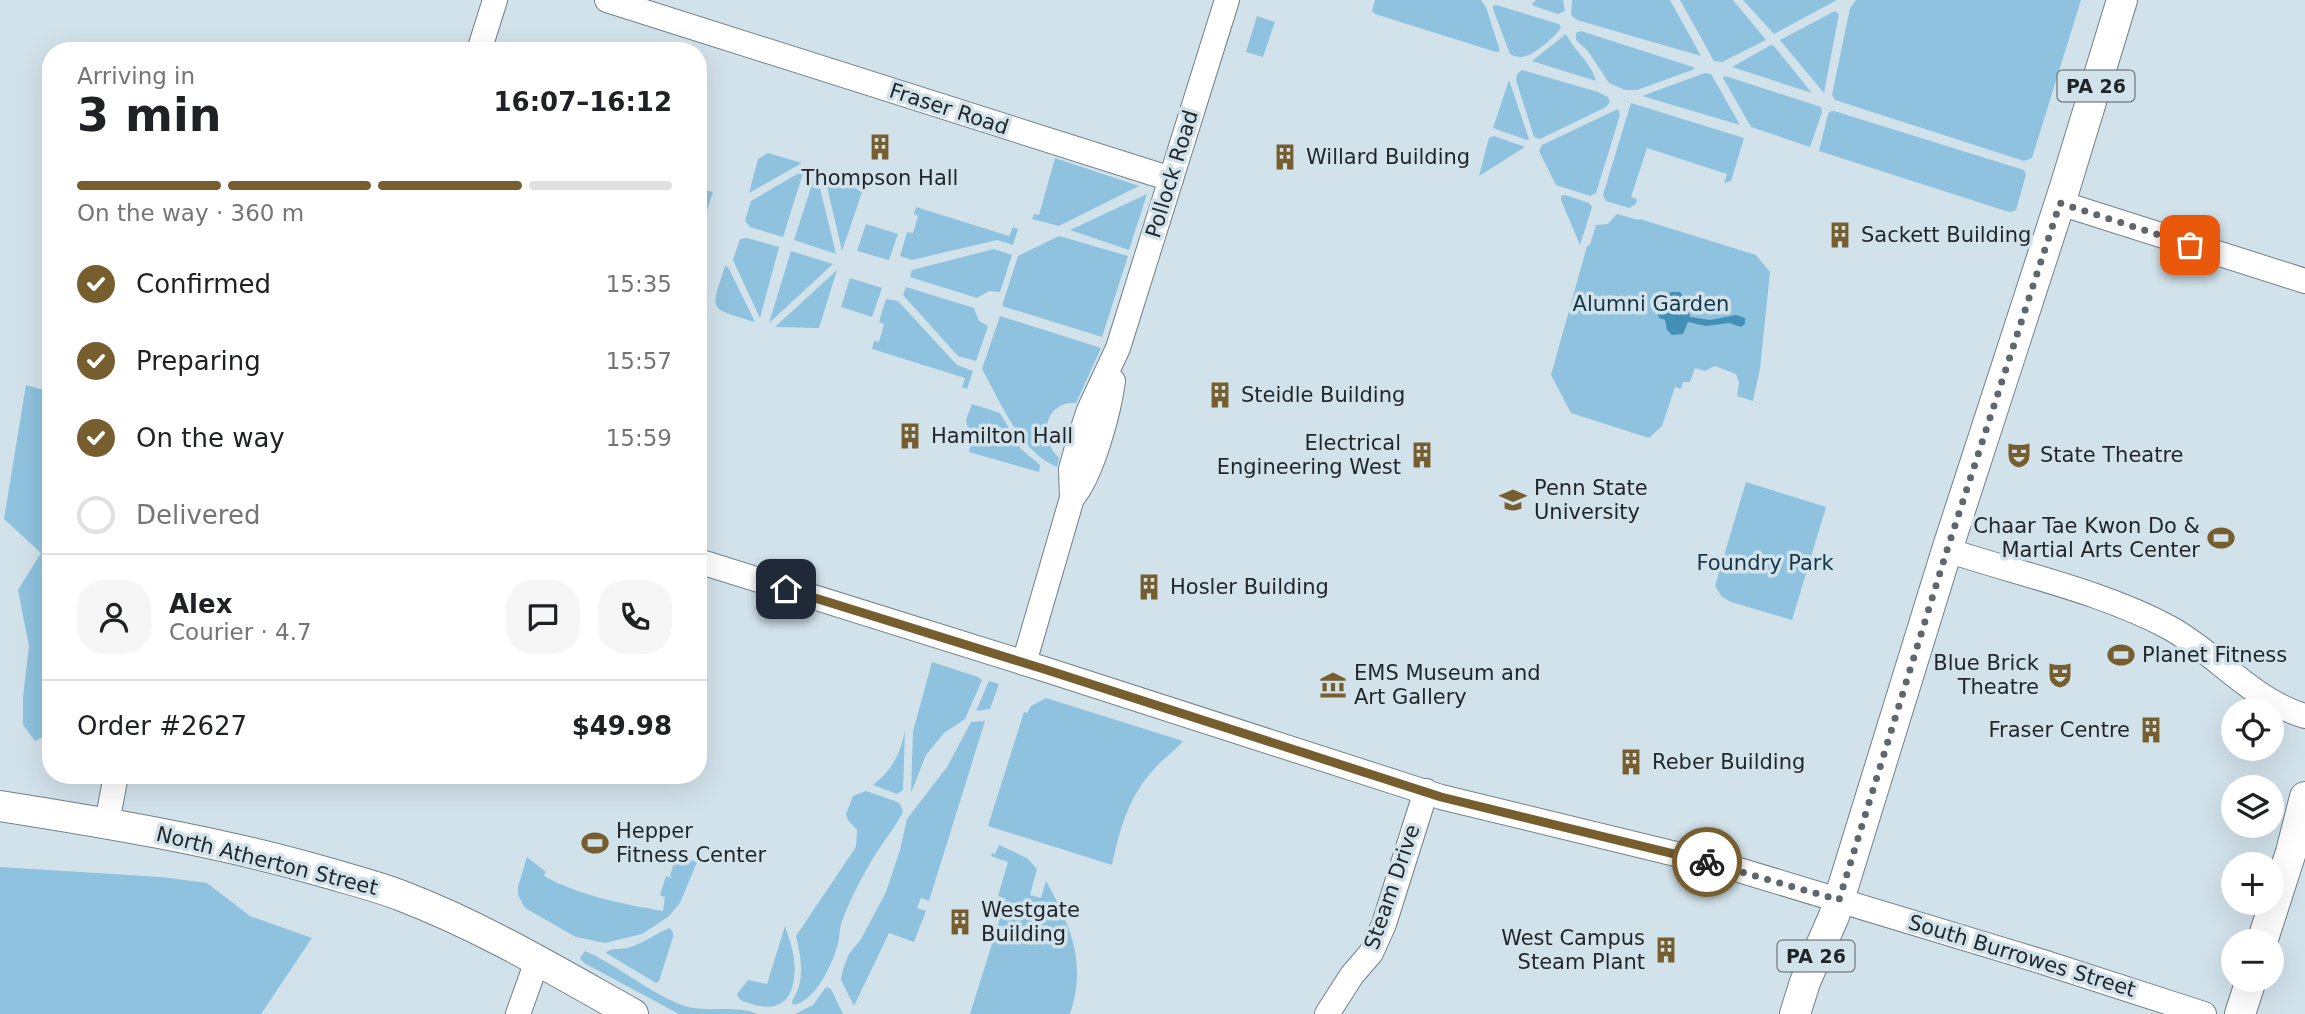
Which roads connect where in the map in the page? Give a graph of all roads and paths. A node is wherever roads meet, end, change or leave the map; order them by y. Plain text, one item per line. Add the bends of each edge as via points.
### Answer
1 (495, 0) edge
2 (607, 0) edge
3 (1227, 0) edge
4 (2122, 0) edge
5 (482, 42) edge
6 (1171, 179) junction
7 (2060, 203) junction
8 (2305, 281) edge
9 (1947, 550) junction
10 (707, 565) edge
11 (1024, 663) junction
12 (2305, 716) edge
13 (114, 784) edge
14 (1426, 792) junction
15 (2305, 797) edge
16 (0, 806) edge
17 (107, 823) junction
18 (1839, 900) junction
19 (2266, 929) edge
20 (537, 961) junction
21 (2247, 992) edge
22 (518, 1014) edge
23 (633, 1014) edge
24 (1327, 1014) edge
25 (1795, 1014) edge
26 (2204, 1014) edge
27 (2241, 1014) edge

1 - 5 street
2 - 6 street, Fraser Road
3 - 6 street, Pollock Road
4 - 7 main road, PA 26
6 - 11 street, Pollock Road via 1118,348 1112,393 1097,443 1072,498
7 - 8 street
7 - 9 main road, PA 26
9 - 12 street via 2155,621 2271,700
9 - 18 main road, PA 26
10 - 11 street, South Burrowes Street
11 - 14 street, South Burrowes Street
13 - 17 street
14 - 18 street, South Burrowes Street via 1729,867
14 - 24 street, Steam Drive via 1384,924 1371,953
15 - 19 main road
16 - 17 main road, North Atherton Street
17 - 20 main road, North Atherton Street via 283,860 399,895
18 - 25 main road, PA 26
18 - 26 street, South Burrowes Street
20 - 22 street
20 - 23 main road, North Atherton Street
21 - 27 main road

